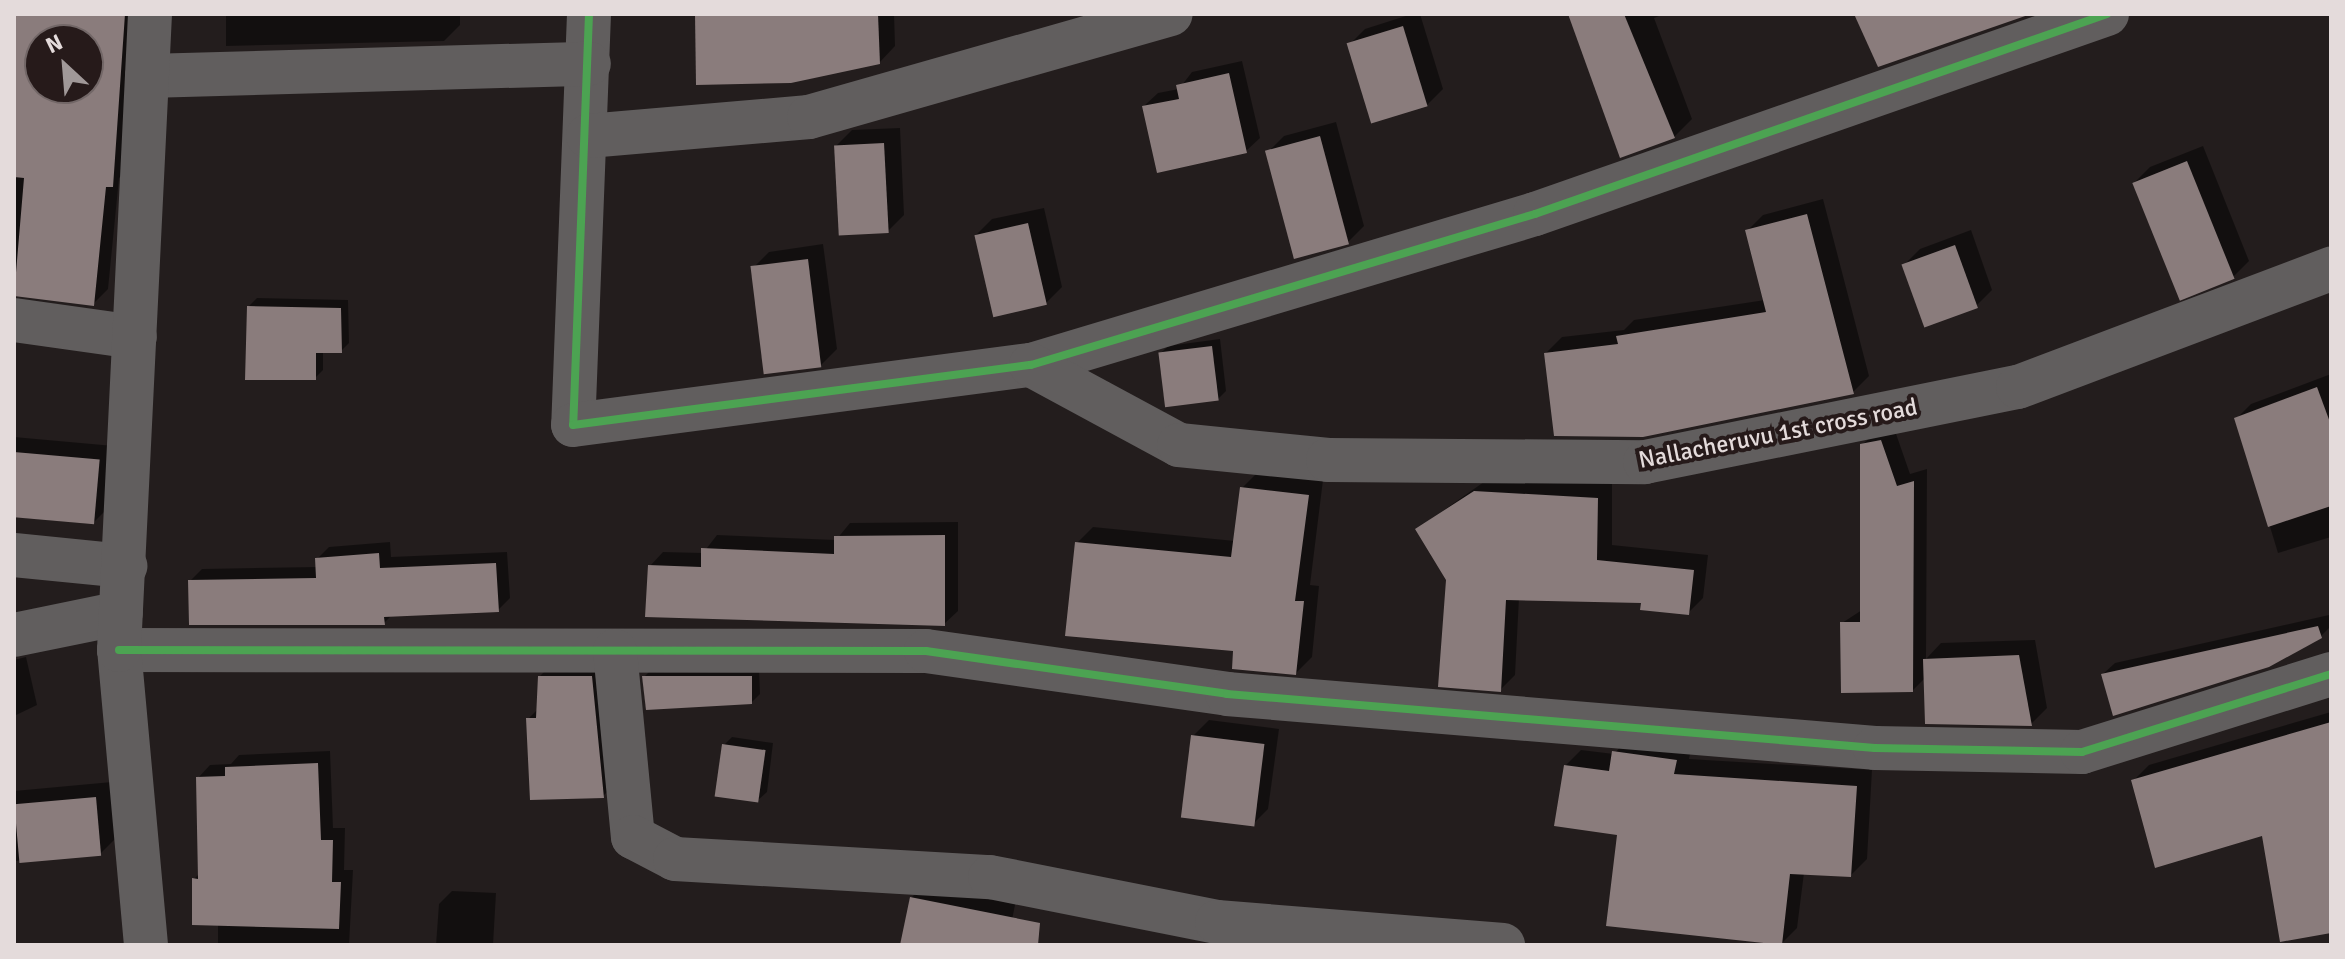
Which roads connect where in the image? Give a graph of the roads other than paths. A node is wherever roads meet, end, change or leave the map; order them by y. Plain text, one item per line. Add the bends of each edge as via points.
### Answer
1 (150, 14) edge
2 (589, 14) edge
3 (1171, 14) edge
4 (2107, 14) edge
5 (589, 64) junction
6 (147, 76) junction
7 (588, 136) junction
8 (2331, 269) edge
9 (14, 320) edge
10 (135, 337) junction
11 (1031, 365) junction
12 (14, 555) edge
13 (125, 566) junction
14 (120, 631) junction
15 (14, 635) edge
16 (615, 651) junction
17 (2331, 674) edge
18 (146, 945) edge
19 (1503, 945) edge

1 - 6 street
2 - 5 street
3 - 7 street via 809,117
4 - 11 street via 1535,214
5 - 6 street
5 - 7 street
6 - 10 street
7 - 11 street via 573,425
8 - 11 street, Nallacheruvu 1st cross road via 2018,387 1645,462 1328,460 1179,445
9 - 10 street
10 - 13 street
12 - 13 street
13 - 14 street
14 - 15 street
14 - 16 street
14 - 18 street
16 - 17 street via 926,651 1243,695 1875,748 2082,752
16 - 19 street via 633,837 675,859 990,877 1217,922

